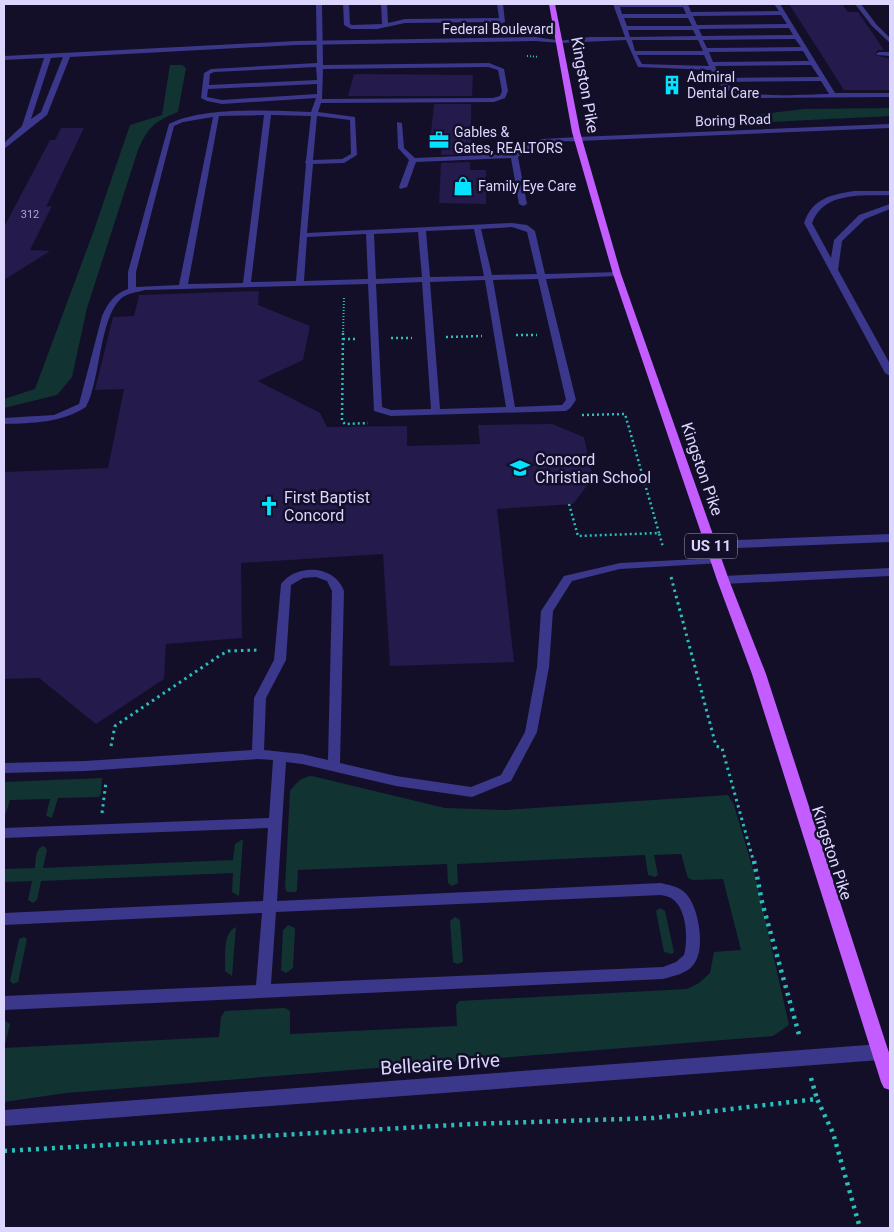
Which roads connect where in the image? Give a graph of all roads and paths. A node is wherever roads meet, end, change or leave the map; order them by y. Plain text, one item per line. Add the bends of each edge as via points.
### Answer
1 (319, 4) edge
2 (346, 4) edge
3 (384, 4) edge
4 (500, 4) edge
5 (552, 4) edge
6 (616, 4) edge
7 (685, 4) edge
8 (777, 4) edge
9 (858, 4) edge
10 (783, 13) junction
11 (690, 15) junction
12 (620, 16) junction
13 (385, 24) junction
14 (790, 26) junction
15 (695, 27) junction
16 (624, 28) junction
17 (699, 37) junction
18 (798, 37) junction
19 (628, 38) junction
20 (561, 41) junction
21 (890, 41) edge
22 (319, 46) junction
23 (805, 49) junction
24 (705, 51) junction
25 (633, 53) junction
26 (878, 54) dead end
27 (890, 54) edge
28 (48, 56) junction
29 (67, 56) junction
30 (4, 58) edge
31 (814, 63) junction
32 (319, 66) junction
33 (712, 66) junction
34 (57, 80) junction
35 (718, 80) junction
36 (824, 80) junction
37 (40, 81) junction
38 (319, 82) junction
39 (205, 87) junction
40 (833, 95) junction
41 (890, 95) edge
42 (319, 99) junction
43 (268, 113) junction
44 (314, 114) junction
45 (216, 116) junction
46 (399, 123) dead end
47 (890, 126) edge
48 (25, 127) junction
49 (578, 139) junction
50 (4, 147) edge
51 (514, 156) junction
52 (413, 160) junction
53 (308, 162) junction
54 (403, 187) dead end
55 (890, 193) edge
56 (523, 204) dead end
57 (890, 206) edge
58 (477, 227) junction
59 (422, 229) junction
60 (370, 232) junction
61 (303, 235) junction
62 (834, 270) junction
63 (617, 274) junction
64 (542, 277) junction
65 (489, 278) junction
66 (428, 280) junction
67 (371, 282) junction
68 (300, 284) junction
69 (247, 285) junction
70 (183, 287) junction
71 (132, 291) junction
72 (890, 373) edge
73 (511, 410) junction
74 (436, 412) junction
75 (4, 421) edge
76 (569, 504) dead end
77 (890, 538) edge
78 (711, 545) junction
79 (717, 561) junction
80 (668, 564) junction
81 (890, 572) edge
82 (723, 580) junction
83 (259, 650) dead end
84 (258, 754) junction
85 (280, 756) junction
86 (108, 764) junction
87 (334, 766) junction
88 (4, 768) edge
89 (275, 823) junction
90 (100, 829) junction
91 (4, 833) edge
92 (269, 908) junction
93 (4, 919) edge
94 (263, 991) junction
95 (4, 1003) edge
96 (880, 1052) junction
97 (805, 1057) junction
98 (890, 1082) edge
99 (817, 1099) junction
100 (4, 1118) edge
101 (4, 1151) edge
102 (860, 1228) edge

1 - 22 lane
2 - 13 lane via 348,26
3 - 13 lane
4 - 13 lane via 502,21
5 - 20 main road, Kingston Pike / US 11
6 - 7 lane
6 - 12 lane
7 - 11 lane
8 - 10 lane
9 - 21 lane
10 - 11 lane
10 - 14 lane
11 - 12 lane
11 - 15 lane
12 - 16 lane
14 - 15 lane
14 - 18 lane
15 - 16 lane
15 - 17 lane
16 - 19 lane
17 - 18 lane
17 - 19 lane
17 - 24 lane
18 - 23 lane
19 - 20 lane
19 - 25 lane
20 - 22 street, Federal Boulevard via 536,45
20 - 49 main road, Kingston Pike / US 11
22 - 29 street, Federal Boulevard
22 - 32 lane
23 - 24 lane
23 - 31 lane
24 - 25 lane
24 - 33 lane
25 - 33 lane via 640,66
26 - 27 lane
28 - 29 street, Federal Boulevard
28 - 30 street, Federal Boulevard
28 - 37 street
29 - 34 street
31 - 33 lane
31 - 36 lane
32 - 38 lane
32 - 39 lane via 213,70 207,73
32 - 42 lane via 489,65 501,69 505,91 503,97 494,100
33 - 35 lane
34 - 37 street
34 - 48 street via 44,113
35 - 36 lane
35 - 40 lane via 742,96
36 - 40 lane
37 - 48 street
38 - 39 lane
38 - 42 lane
39 - 42 lane via 204,98 214,101
40 - 41 lane
42 - 44 lane
43 - 44 lane
43 - 45 lane
43 - 69 lane
44 - 53 lane
44 - 53 lane via 353,118 354,155 344,161
45 - 70 lane
45 - 71 lane via 184,118 171,125 132,272
46 - 52 lane via 401,148
47 - 49 street, Boring Road
48 - 50 street
49 - 51 lane via 544,140 528,145
49 - 63 main road, Kingston Pike / US 11
51 - 52 lane
51 - 56 lane
52 - 54 lane
53 - 61 lane
55 - 62 street via 838,196 814,207 808,223
57 - 62 street via 862,217 838,240
58 - 59 lane
58 - 64 lane via 512,225 528,228
58 - 65 lane
59 - 60 lane
59 - 66 lane
60 - 61 lane
60 - 67 lane
61 - 68 lane
62 - 72 street
63 - 64 lane
63 - 78 main road, Kingston Pike / US 11
64 - 65 lane
64 - 73 lane via 571,400 565,408
65 - 66 lane
65 - 73 lane
66 - 67 lane
66 - 74 lane
67 - 68 lane
67 - 74 lane via 378,409 391,414
68 - 69 lane
69 - 70 lane
70 - 71 lane
71 - 75 lane via 121,295 108,310 83,405 54,418
73 - 74 lane
76 - 80 path via 578,536 659,533
77 - 78 street
78 - 79 main road, Kingston Pike / US 11
79 - 80 lane
79 - 82 main road, Kingston Pike / US 11
80 - 87 lane via 620,566 568,578 547,611 543,667 531,732 506,778 472,792 396,781
80 - 97 path via 716,746 722,748 760,883 762,902
81 - 82 street
82 - 96 main road, Kingston Pike / US 11 via 759,674
83 - 86 path via 228,651 115,726
84 - 85 lane
84 - 86 lane
84 - 87 lane via 260,698 280,660 286,584 298,575 318,574 332,578 338,591
85 - 87 lane
85 - 89 lane
86 - 88 lane
86 - 90 path
89 - 90 lane
89 - 92 lane
90 - 91 lane
92 - 93 lane
92 - 94 lane
92 - 94 lane via 661,889 681,897 695,947 684,965 663,973
94 - 95 lane
96 - 97 street, Belleaire Drive
96 - 98 main road, Kingston Pike / US 11
97 - 99 path
97 - 100 street, Belleaire Drive
99 - 101 path via 654,1118 470,1124
99 - 102 path via 833,1133

